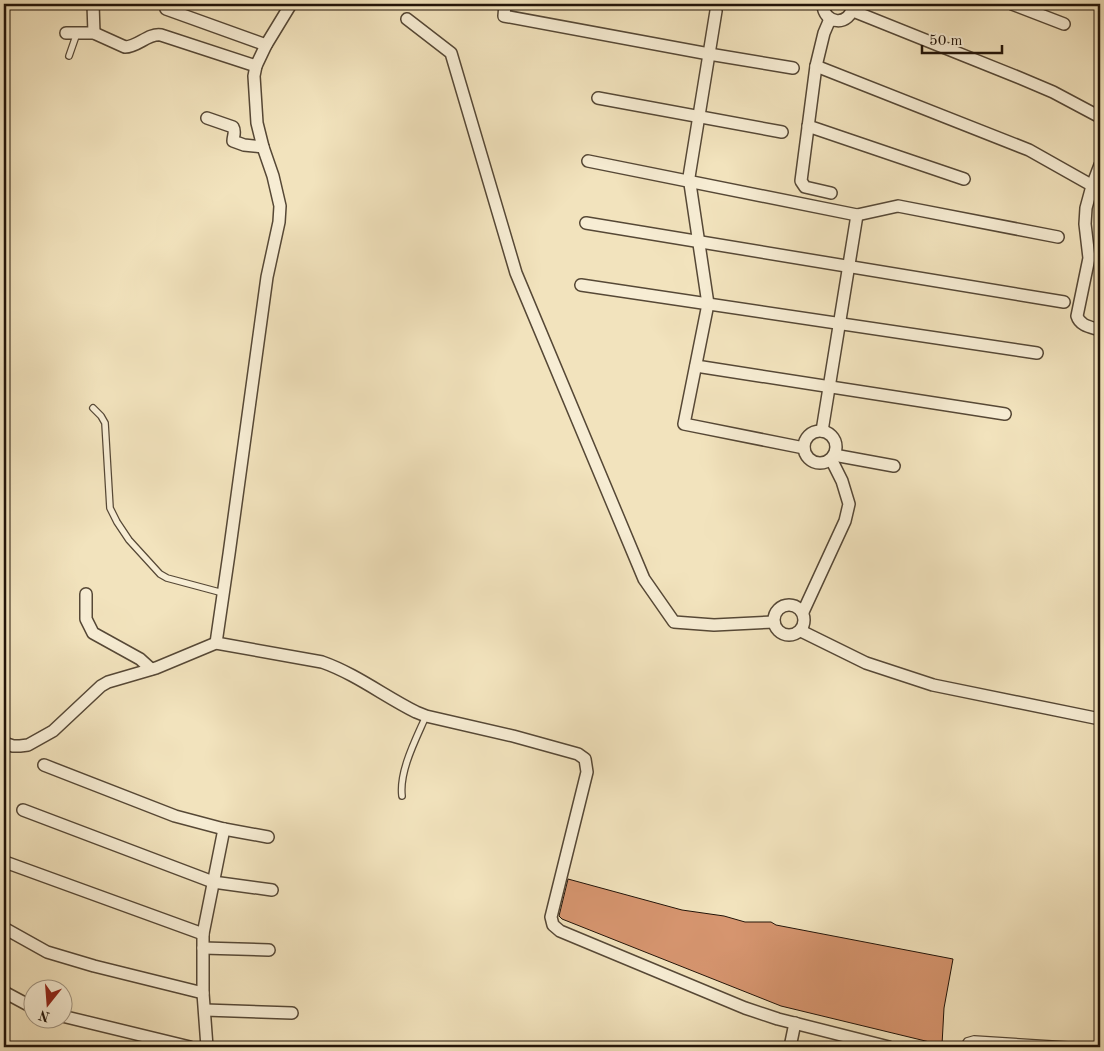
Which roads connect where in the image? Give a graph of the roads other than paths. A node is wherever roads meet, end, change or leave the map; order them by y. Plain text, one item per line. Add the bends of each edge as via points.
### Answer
1 (93, 4) edge
2 (291, 4) edge
3 (505, 4) edge
4 (823, 4) edge
5 (1012, 4) edge
6 (853, 7) edge
7 (166, 9) dead end
8 (716, 10) dead end
9 (407, 19) dead end
10 (830, 19) junction
11 (1064, 24) dead end
12 (71, 33) joint
13 (94, 34) junction
14 (266, 45) junction
15 (709, 54) junction
16 (69, 56) dead end
17 (256, 66) junction
18 (816, 66) junction
19 (793, 68) dead end
20 (598, 98) dead end
21 (699, 117) junction
22 (207, 118) dead end
23 (1100, 118) edge
24 (808, 126) junction
25 (1100, 128) edge
26 (782, 132) dead end
27 (262, 148) junction
28 (588, 161) dead end
29 (1100, 165) edge
30 (964, 179) dead end
31 (690, 181) junction
32 (1096, 188) edge
33 (831, 193) dead end
34 (857, 215) junction
35 (586, 223) dead end
36 (1058, 237) dead end
37 (699, 242) junction
38 (1089, 258) junction
39 (1100, 262) edge
40 (848, 266) junction
41 (581, 285) dead end
42 (1064, 302) dead end
43 (708, 304) junction
44 (839, 324) junction
45 (1100, 330) edge
46 (1037, 353) dead end
47 (696, 366) junction
48 (829, 386) junction
49 (93, 408) dead end
50 (1005, 414) dead end
51 (822, 431) junction
52 (804, 448) junction
53 (832, 457) junction
54 (894, 466) dead end
55 (223, 593) junction
56 (86, 594) dead end
57 (803, 612) junction
58 (774, 622) junction
59 (801, 631) junction
60 (216, 643) junction
61 (151, 669) junction
62 (426, 716) junction
63 (1100, 719) edge
64 (4, 743) edge
65 (44, 765) dead end
66 (402, 796) dead end
67 (23, 810) dead end
68 (224, 829) junction
69 (268, 837) dead end
70 (5, 862) dead end
71 (213, 882) junction
72 (272, 890) dead end
73 (4, 928) edge
74 (202, 934) junction
75 (203, 948) junction
76 (269, 950) dead end
77 (4, 992) edge
78 (204, 993) junction
79 (22, 1002) edge
80 (205, 1010) junction
81 (292, 1013) dead end
82 (72, 1018) edge
83 (794, 1023) junction
84 (190, 1047) edge
85 (207, 1047) edge
86 (790, 1047) edge
87 (889, 1047) edge
88 (963, 1047) edge
89 (1100, 1047) edge

1 - 13 street
2 - 14 street
3 - 15 street via 504,16
4 - 10 street
5 - 11 street
6 - 10 street via 849,17 836,21
6 - 23 street via 1053,92
7 - 14 street
8 - 15 street
9 - 58 street via 451,53 516,273 644,579 674,622 714,625
10 - 18 street
12 - 13 street
12 - 16 lane
13 - 17 street via 130,47 156,34
14 - 17 street
15 - 19 street
15 - 21 street
17 - 27 street via 257,123
18 - 24 street
18 - 32 street via 1029,150
20 - 21 street
21 - 26 street
21 - 31 street
22 - 27 street via 233,127 233,141
23 - 25 street
24 - 30 street
24 - 33 street via 800,181 805,187
27 - 55 street via 278,192 279,222 268,277
28 - 31 street
29 - 32 street
31 - 34 street
31 - 37 street
32 - 38 street via 1086,208
34 - 36 street via 898,206
34 - 40 street
35 - 37 street
37 - 40 street
37 - 43 street
38 - 39 street
38 - 45 street via 1077,316 1082,324
40 - 42 street
40 - 44 street
41 - 43 street
43 - 44 street
43 - 47 street
44 - 46 street
44 - 48 street
47 - 48 street
47 - 52 street via 684,424
48 - 50 street
48 - 51 street
49 - 55 lane via 105,423 110,508 129,540 167,578
51 - 52 street via 807,437
51 - 53 street via 835,441
52 - 53 street via 812,461 822,463
53 - 54 street
53 - 57 street via 849,504 845,521
55 - 60 street
56 - 61 street via 86,619 93,633 140,659
57 - 58 street via 794,606 784,606 776,612
57 - 59 street via 805,622
58 - 59 street via 783,634 792,636
59 - 63 street via 866,663 933,685
60 - 61 street
60 - 62 street via 322,662 347,672
61 - 64 street via 101,686 53,731 38,740 20,746
62 - 66 lane via 405,769
62 - 83 street via 513,736 578,754 585,759 586,772 552,916 553,925 560,931 745,1008
65 - 68 street via 175,816
67 - 71 street
68 - 69 street
68 - 71 street
70 - 74 street
71 - 72 street
71 - 74 street
73 - 78 street via 47,952
74 - 75 street
75 - 76 street
75 - 78 street
77 - 79 street
78 - 80 street
80 - 81 street
80 - 85 street
82 - 84 street
83 - 86 street
83 - 87 street
88 - 89 lane via 967,1041 974,1040

